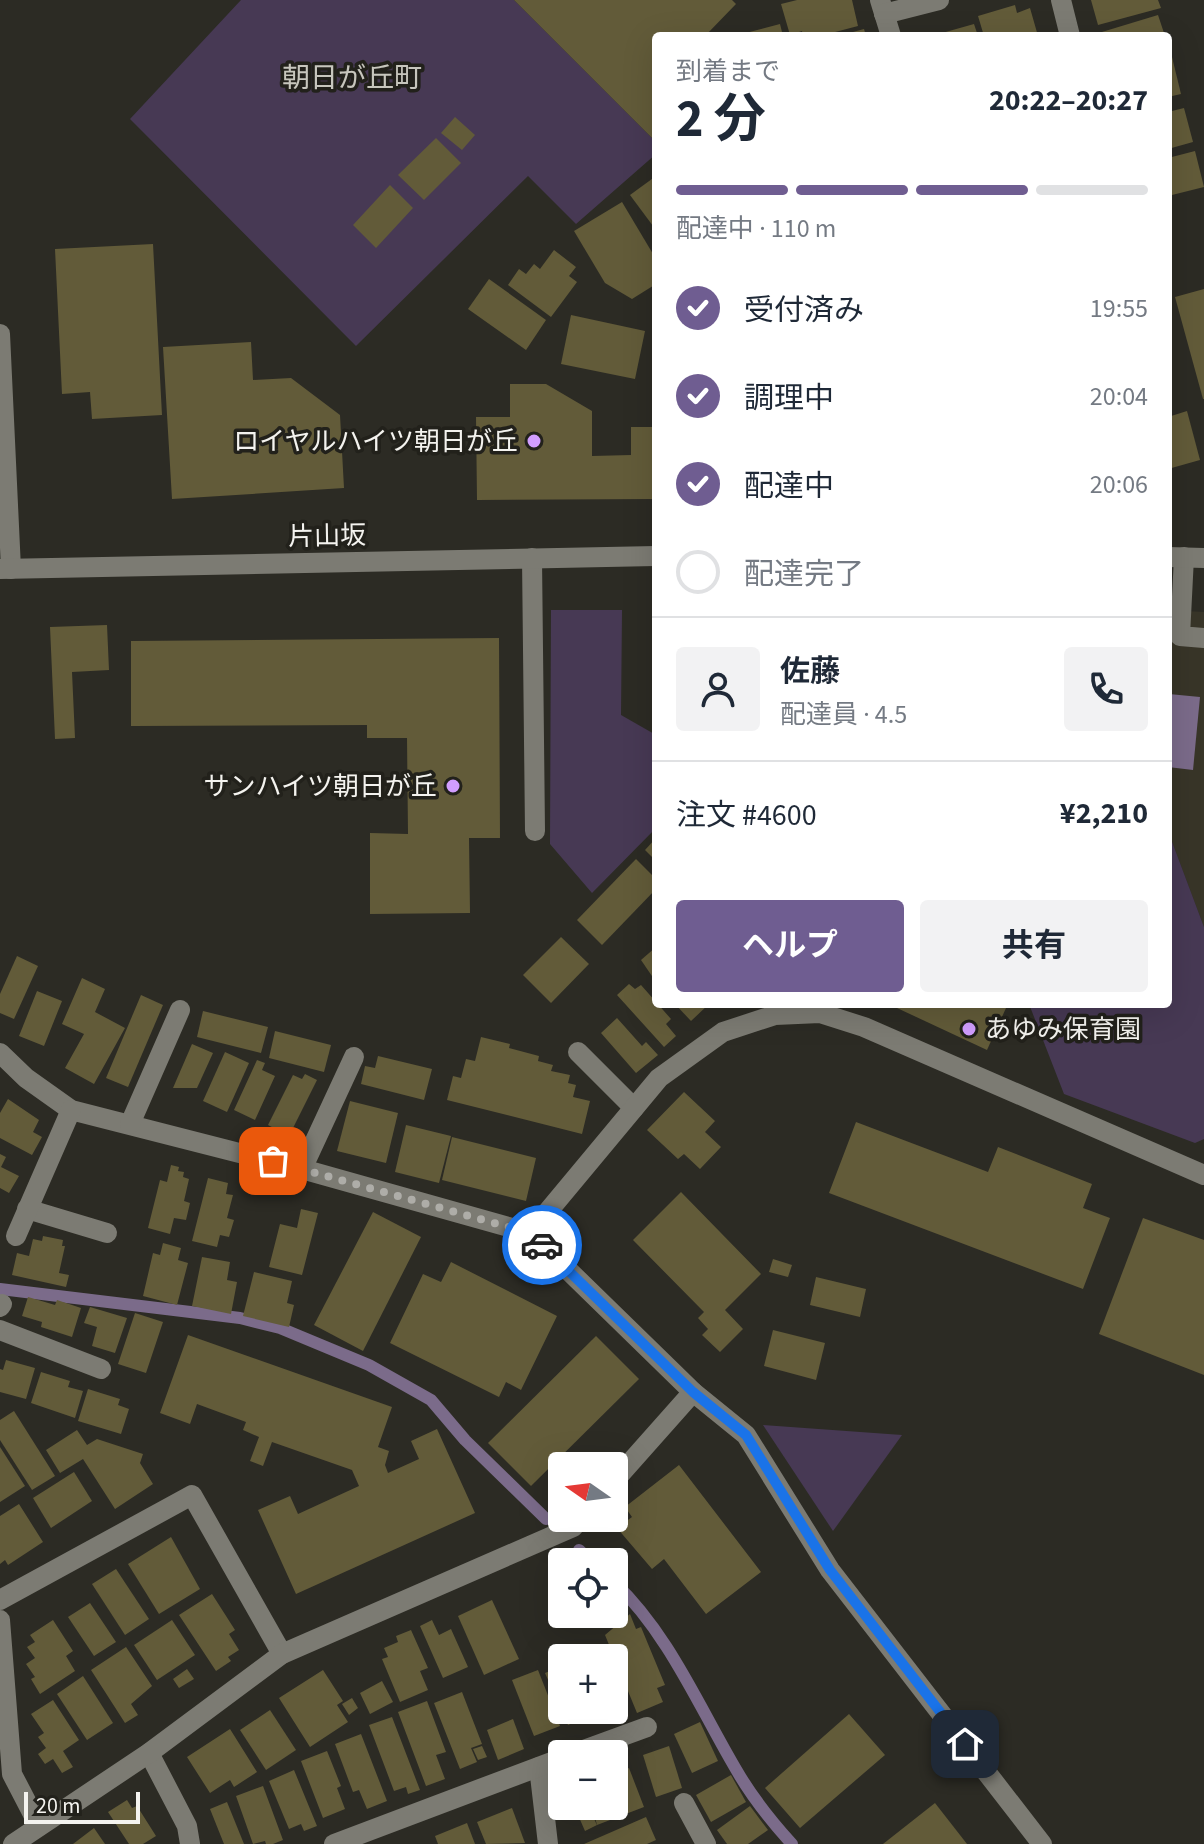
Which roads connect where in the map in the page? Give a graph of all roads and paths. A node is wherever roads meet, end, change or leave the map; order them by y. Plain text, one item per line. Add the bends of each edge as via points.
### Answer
1 (939, 0) edge
2 (1061, 0) edge
3 (882, 7) edge
4 (890, 32) edge
5 (1069, 32) edge
6 (0, 334) edge
7 (3, 454) edge
8 (652, 556) edge
9 (1185, 557) edge
10 (532, 558) junction
11 (6, 569) edge
12 (1204, 638) edge
13 (535, 831) dead end
14 (180, 1010) dead end
15 (775, 1010) edge
16 (578, 1052) dead end
17 (0, 1053) edge
18 (354, 1057) dead end
19 (634, 1108) junction
20 (71, 1110) junction
21 (130, 1124) junction
22 (302, 1169) junction
23 (1204, 1175) edge
24 (27, 1209) junction
25 (107, 1233) dead end
26 (530, 1233) junction
27 (16, 1236) dead end
28 (0, 1330) edge
29 (101, 1369) dead end
30 (693, 1392) junction
31 (628, 1465) edge
32 (562, 1532) edge
33 (0, 1600) edge
34 (0, 1620) edge
35 (282, 1654) junction
36 (647, 1727) dead end
37 (611, 1740) edge
38 (149, 1753) junction
39 (548, 1763) edge
40 (539, 1767) junction
41 (684, 1803) dead end
42 (39, 1826) junction
43 (13, 1844) edge
44 (190, 1844) edge
45 (334, 1844) edge
46 (548, 1844) edge
47 (706, 1844) edge
48 (1042, 1844) edge

1 - 3 street
2 - 5 street
3 - 4 street
6 - 7 street
7 - 11 street
8 - 10 street, 片山坂
9 - 12 street via 1180,636
10 - 11 street, 片山坂
10 - 13 street
14 - 21 street
15 - 19 street via 723,1032 659,1078
15 - 23 street via 820,1013 864,1027
16 - 19 street
17 - 20 street
18 - 22 street
19 - 26 street
20 - 21 street
20 - 24 street
21 - 22 street
22 - 26 street
24 - 25 street
24 - 27 street
26 - 30 street
28 - 29 street
30 - 31 street
30 - 48 street via 746,1435 830,1570
32 - 35 street
33 - 35 street via 192,1495
34 - 42 street via 12,1774
35 - 38 street
36 - 37 street
38 - 42 street
38 - 44 street via 187,1826
39 - 40 street
40 - 45 street
40 - 46 street
41 - 47 street
42 - 43 street

